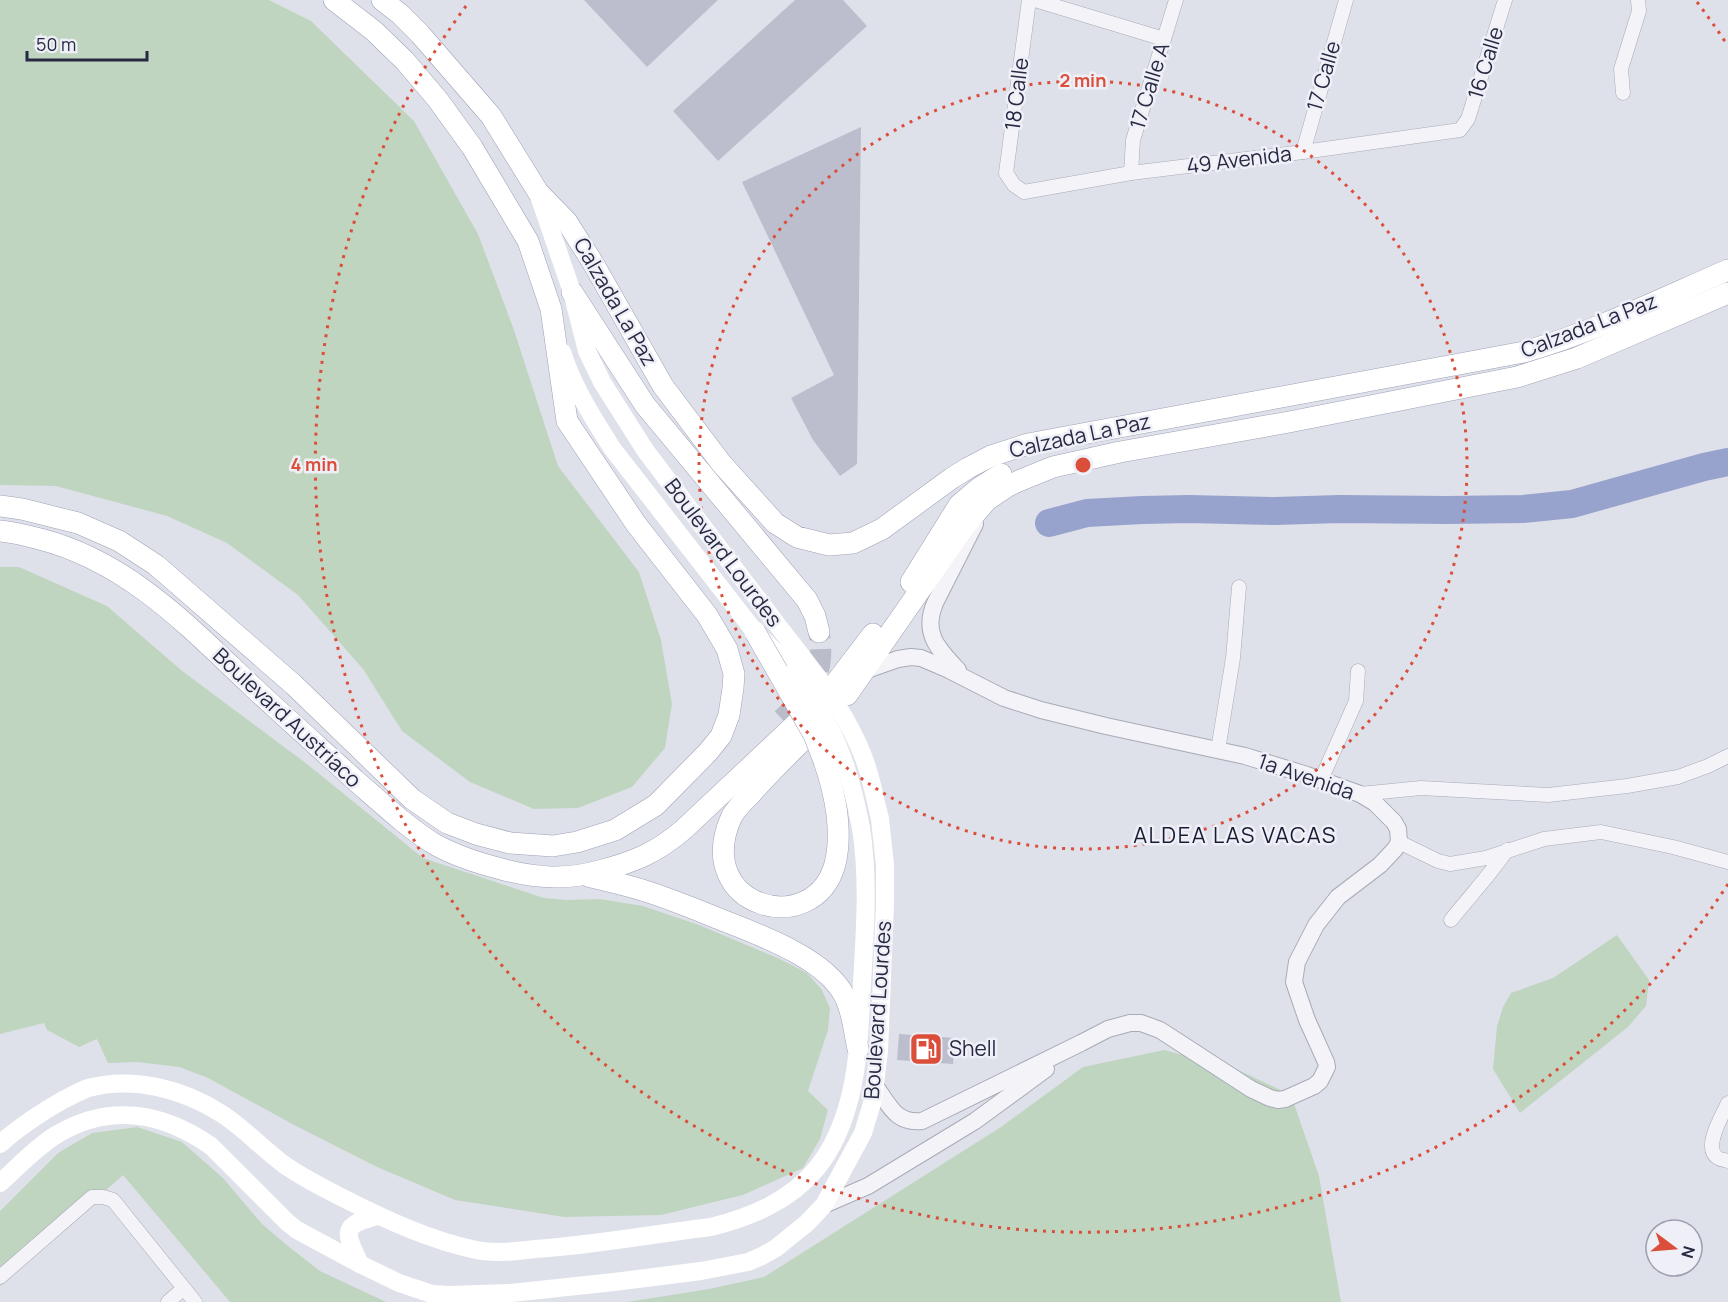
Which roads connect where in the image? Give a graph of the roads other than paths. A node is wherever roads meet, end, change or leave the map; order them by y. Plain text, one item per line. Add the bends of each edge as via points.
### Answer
1 (334, 0) edge
2 (382, 0) edge
3 (1029, 0) edge
4 (1035, 0) edge
5 (1176, 0) edge
6 (1346, 0) edge
7 (1505, 0) edge
8 (1638, 0) edge
9 (1164, 39) junction
10 (1623, 93) dead end
11 (1464, 126) joint
12 (1303, 152) junction
13 (1131, 173) junction
14 (1014, 185) joint
15 (538, 192) junction
16 (1728, 270) edge
17 (572, 292) junction
18 (1728, 293) edge
19 (555, 332) junction
20 (1038, 472) junction
21 (987, 500) junction
22 (0, 506) edge
23 (0, 531) edge
24 (1239, 587) dead end
25 (756, 632) junction
26 (819, 632) tunnel mouth
27 (864, 671) junction
28 (1358, 671) dead end
29 (967, 680) junction
30 (1218, 750) junction
31 (1728, 756) edge
32 (1321, 780) junction
33 (1360, 794) junction
34 (1399, 842) junction
35 (1507, 850) junction
36 (1728, 862) edge
37 (585, 875) junction
38 (1451, 921) dead end
39 (1081, 1043) junction
40 (858, 1048) junction
41 (876, 1087) junction
42 (1728, 1103) edge
43 (0, 1144) edge
44 (1728, 1161) edge
45 (0, 1183) edge
46 (824, 1205) junction
47 (377, 1216) junction
48 (360, 1264) junction
49 (0, 1277) edge
50 (183, 1289) junction
51 (168, 1302) edge
52 (195, 1302) edge

1 - 19 main road via 405,61 472,147 528,241
2 - 15 main road, Calzada La Paz via 420,34 491,116
3 - 14 street, 18 Calle via 1006,173
4 - 9 street
5 - 9 street, 17 Calle A
6 - 12 street, 17 Calle
7 - 11 street, 16 Calle
8 - 10 street via 1639,11 1621,69
9 - 13 street, 17 Calle A via 1133,141
11 - 12 street, 49 Avenida via 1460,130
12 - 13 street, 49 Avenida
13 - 14 street, 49 Avenida via 1024,192
15 - 16 main road, Calzada La Paz via 567,222 663,386 721,463 775,523 810,542 829,545 853,543 882,529 952,478 1012,449 1524,352 1550,345
15 - 17 main road, Boulevard Lourdes
17 - 26 main road via 639,398 807,600
17 - 41 main road, Boulevard Lourdes, bridge via 586,351 623,416 840,709 859,746 880,819 885,865
18 - 20 main road, Calzada La Paz via 1577,358 1517,377 1120,452
19 - 22 main road, Boulevard Austríaco via 567,421 636,524 707,615 727,649 734,674 729,715 721,736 708,752 656,805 615,830 577,842 554,846 510,843 447,823 412,799 294,685 156,565 118,541 78,523
19 - 25 main road, Boulevard Lourdes via 576,387 612,448
20 - 21 main road, Calzada La Paz
20 - 27 main road, Calzada La Paz via 1003,473 959,505 842,688
21 - 27 main road, Calzada La Paz
21 - 29 street, 1a Avenida via 935,603 929,623 938,646
23 - 37 main road, Boulevard Austríaco via 62,546 128,577 191,629 372,796 434,844 522,874 552,878
24 - 30 street via 1233,658
25 - 37 main road, bridge via 825,761 837,821 837,849 826,884 797,905 761,904 732,882 724,854 733,814 796,725 665,845 646,856
25 - 40 main road, Boulevard Lourdes, bridge via 795,671 833,735 850,783 865,863
27 - 29 street, 1a Avenida via 898,658 916,657
28 - 32 street via 1356,701
29 - 30 street, 1a Avenida via 1041,710
30 - 32 street, 1a Avenida
31 - 33 street via 1678,777 1548,795 1421,788
32 - 33 street, 1a Avenida
33 - 34 street, 1a Avenida via 1394,822
34 - 35 street via 1450,864
34 - 39 street via 1380,865 1338,897 1316,926 1297,962 1294,982 1326,1062 1320,1082 1309,1089 1278,1100 1260,1094 1169,1035 1141,1023 1108,1029
35 - 36 street via 1544,839 1601,832
35 - 38 street
37 - 40 main road via 671,900 799,954 829,977 845,996
39 - 41 street via 922,1121 900,1118
39 - 46 street via 975,1122 868,1186
40 - 47 main road, Boulevard Lourdes via 841,1124 818,1167 783,1198 736,1221 561,1247 480,1251 446,1243
41 - 46 main road, Boulevard Lourdes via 863,1133
42 - 44 street via 1711,1149 1718,1158
43 - 47 main road, Boulevard Lourdes via 36,1115 86,1089 127,1082 158,1087 222,1114 286,1165
45 - 48 main road, Boulevard Lourdes via 37,1150 69,1129 112,1115 147,1117 171,1124 205,1142 286,1222
46 - 48 main road, Boulevard Lourdes via 792,1236 748,1262 614,1282 468,1296 432,1294
47 - 48 main road via 359,1221 350,1229 350,1241
49 - 50 street via 92,1197 103,1197 113,1200
50 - 51 street
50 - 52 street

